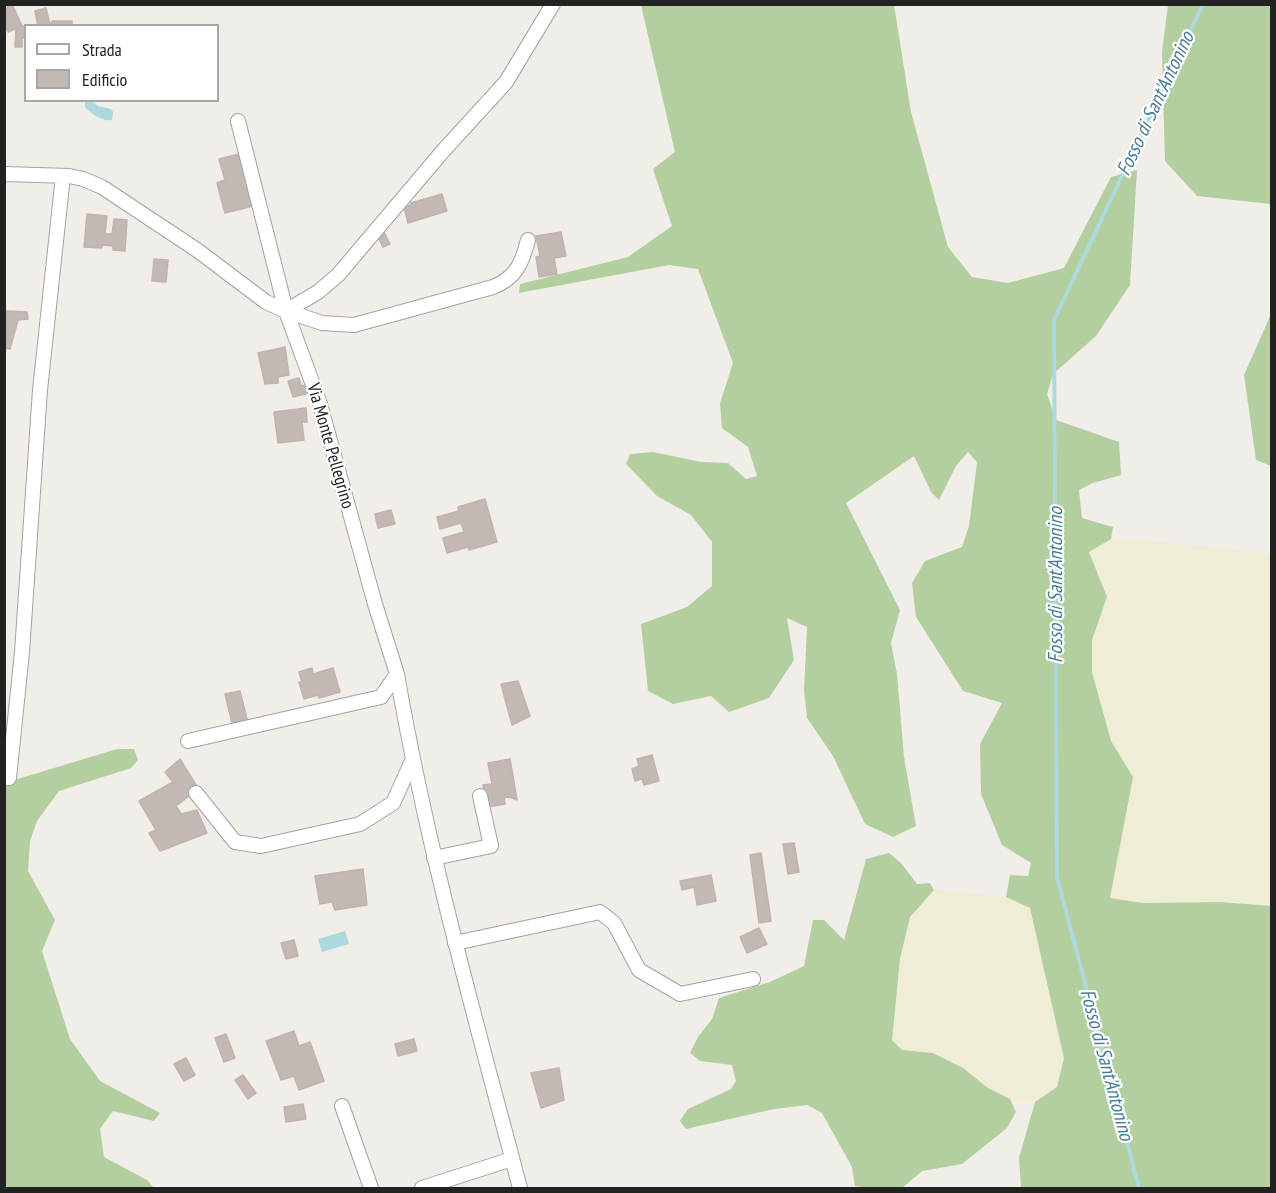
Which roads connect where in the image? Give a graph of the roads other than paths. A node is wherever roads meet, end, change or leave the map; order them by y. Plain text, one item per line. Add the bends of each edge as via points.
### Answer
1 (553, 4) edge
2 (238, 121) dead end
3 (4, 174) edge
4 (63, 176) junction
5 (528, 240) dead end
6 (286, 311) junction
7 (397, 674) junction
8 (188, 741) dead end
9 (412, 761) junction
10 (9, 778) dead end
11 (195, 793) dead end
12 (480, 796) dead end
13 (434, 858) junction
14 (455, 943) junction
15 (753, 979) dead end
16 (342, 1106) dead end
17 (512, 1159) junction
18 (371, 1188) edge
19 (422, 1188) edge
20 (520, 1188) edge

1 - 6 street via 506,82 338,274 318,292
2 - 6 street, Via Monte Pellegrino
3 - 4 street
4 - 6 street via 83,179 108,190 266,302
4 - 10 street via 40,390
5 - 6 street via 517,271 493,287 354,325 322,323
6 - 7 street, Via Monte Pellegrino via 320,404
7 - 8 street via 381,697
7 - 9 street, Via Monte Pellegrino
9 - 11 street via 393,803 360,824 261,846 235,842
9 - 13 street, Via Monte Pellegrino
12 - 13 street via 491,846
13 - 14 street, Via Monte Pellegrino
14 - 15 street via 600,912 614,923 639,970 680,994
14 - 17 street, Via Monte Pellegrino
16 - 18 street
17 - 19 street
17 - 20 street, Via Monte Pellegrino

